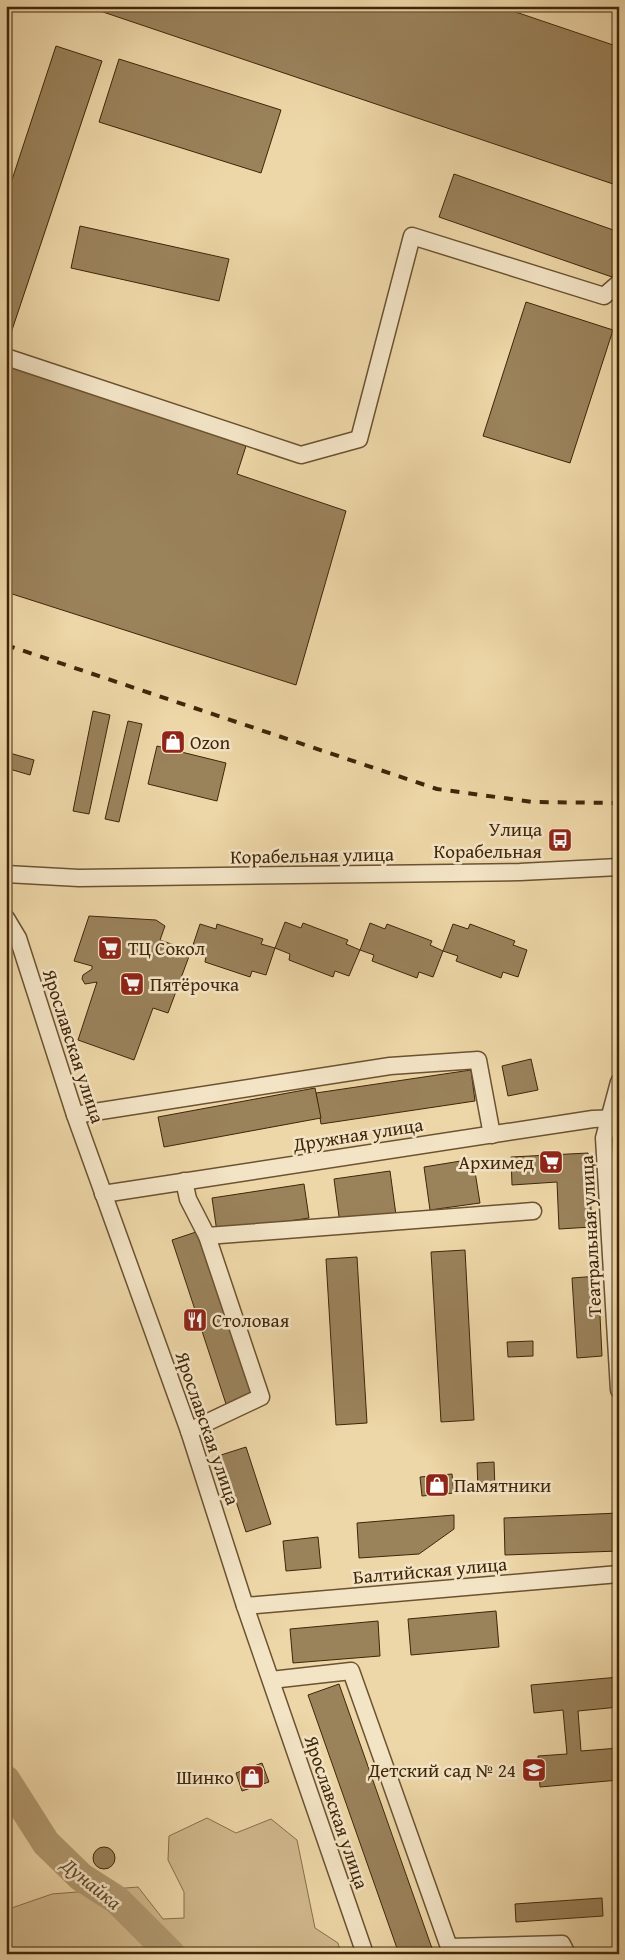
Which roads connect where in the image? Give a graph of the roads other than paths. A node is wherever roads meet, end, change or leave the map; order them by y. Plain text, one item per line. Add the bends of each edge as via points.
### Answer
1 (619, 283) edge
2 (6, 357) edge
3 (619, 867) edge
4 (6, 874) edge
5 (6, 918) edge
6 (619, 1082) edge
7 (75, 1115) junction
8 (613, 1118) edge
9 (492, 1134) junction
10 (184, 1181) junction
11 (103, 1194) junction
12 (533, 1211) dead end
13 (207, 1236) junction
14 (619, 1390) edge
15 (189, 1431) junction
16 (619, 1574) edge
17 (245, 1606) junction
18 (271, 1680) junction
19 (365, 1954) edge
20 (568, 1954) edge

1 - 2 street via 604,296 412,236 359,439 301,454
3 - 4 street, Корабельная улица via 512,873 79,878
5 - 7 street, Ярославская улица via 18,938
6 - 8 street, Театральная улица
7 - 9 street via 390,1066 478,1060
7 - 11 street, Ярославская улица
8 - 9 street, Дружная улица
8 - 14 street, Театральная улица via 604,1138
9 - 10 street, Дружная улица
10 - 11 street, Дружная улица
10 - 13 street via 188,1199
11 - 15 street, Ярославская улица
12 - 13 street
13 - 15 street via 262,1397
15 - 17 street, Ярославская улица
16 - 17 street, Балтийская улица
17 - 18 street, Ярославская улица
18 - 19 street, Ярославская улица
18 - 20 street via 350,1671 449,1947 562,1944

